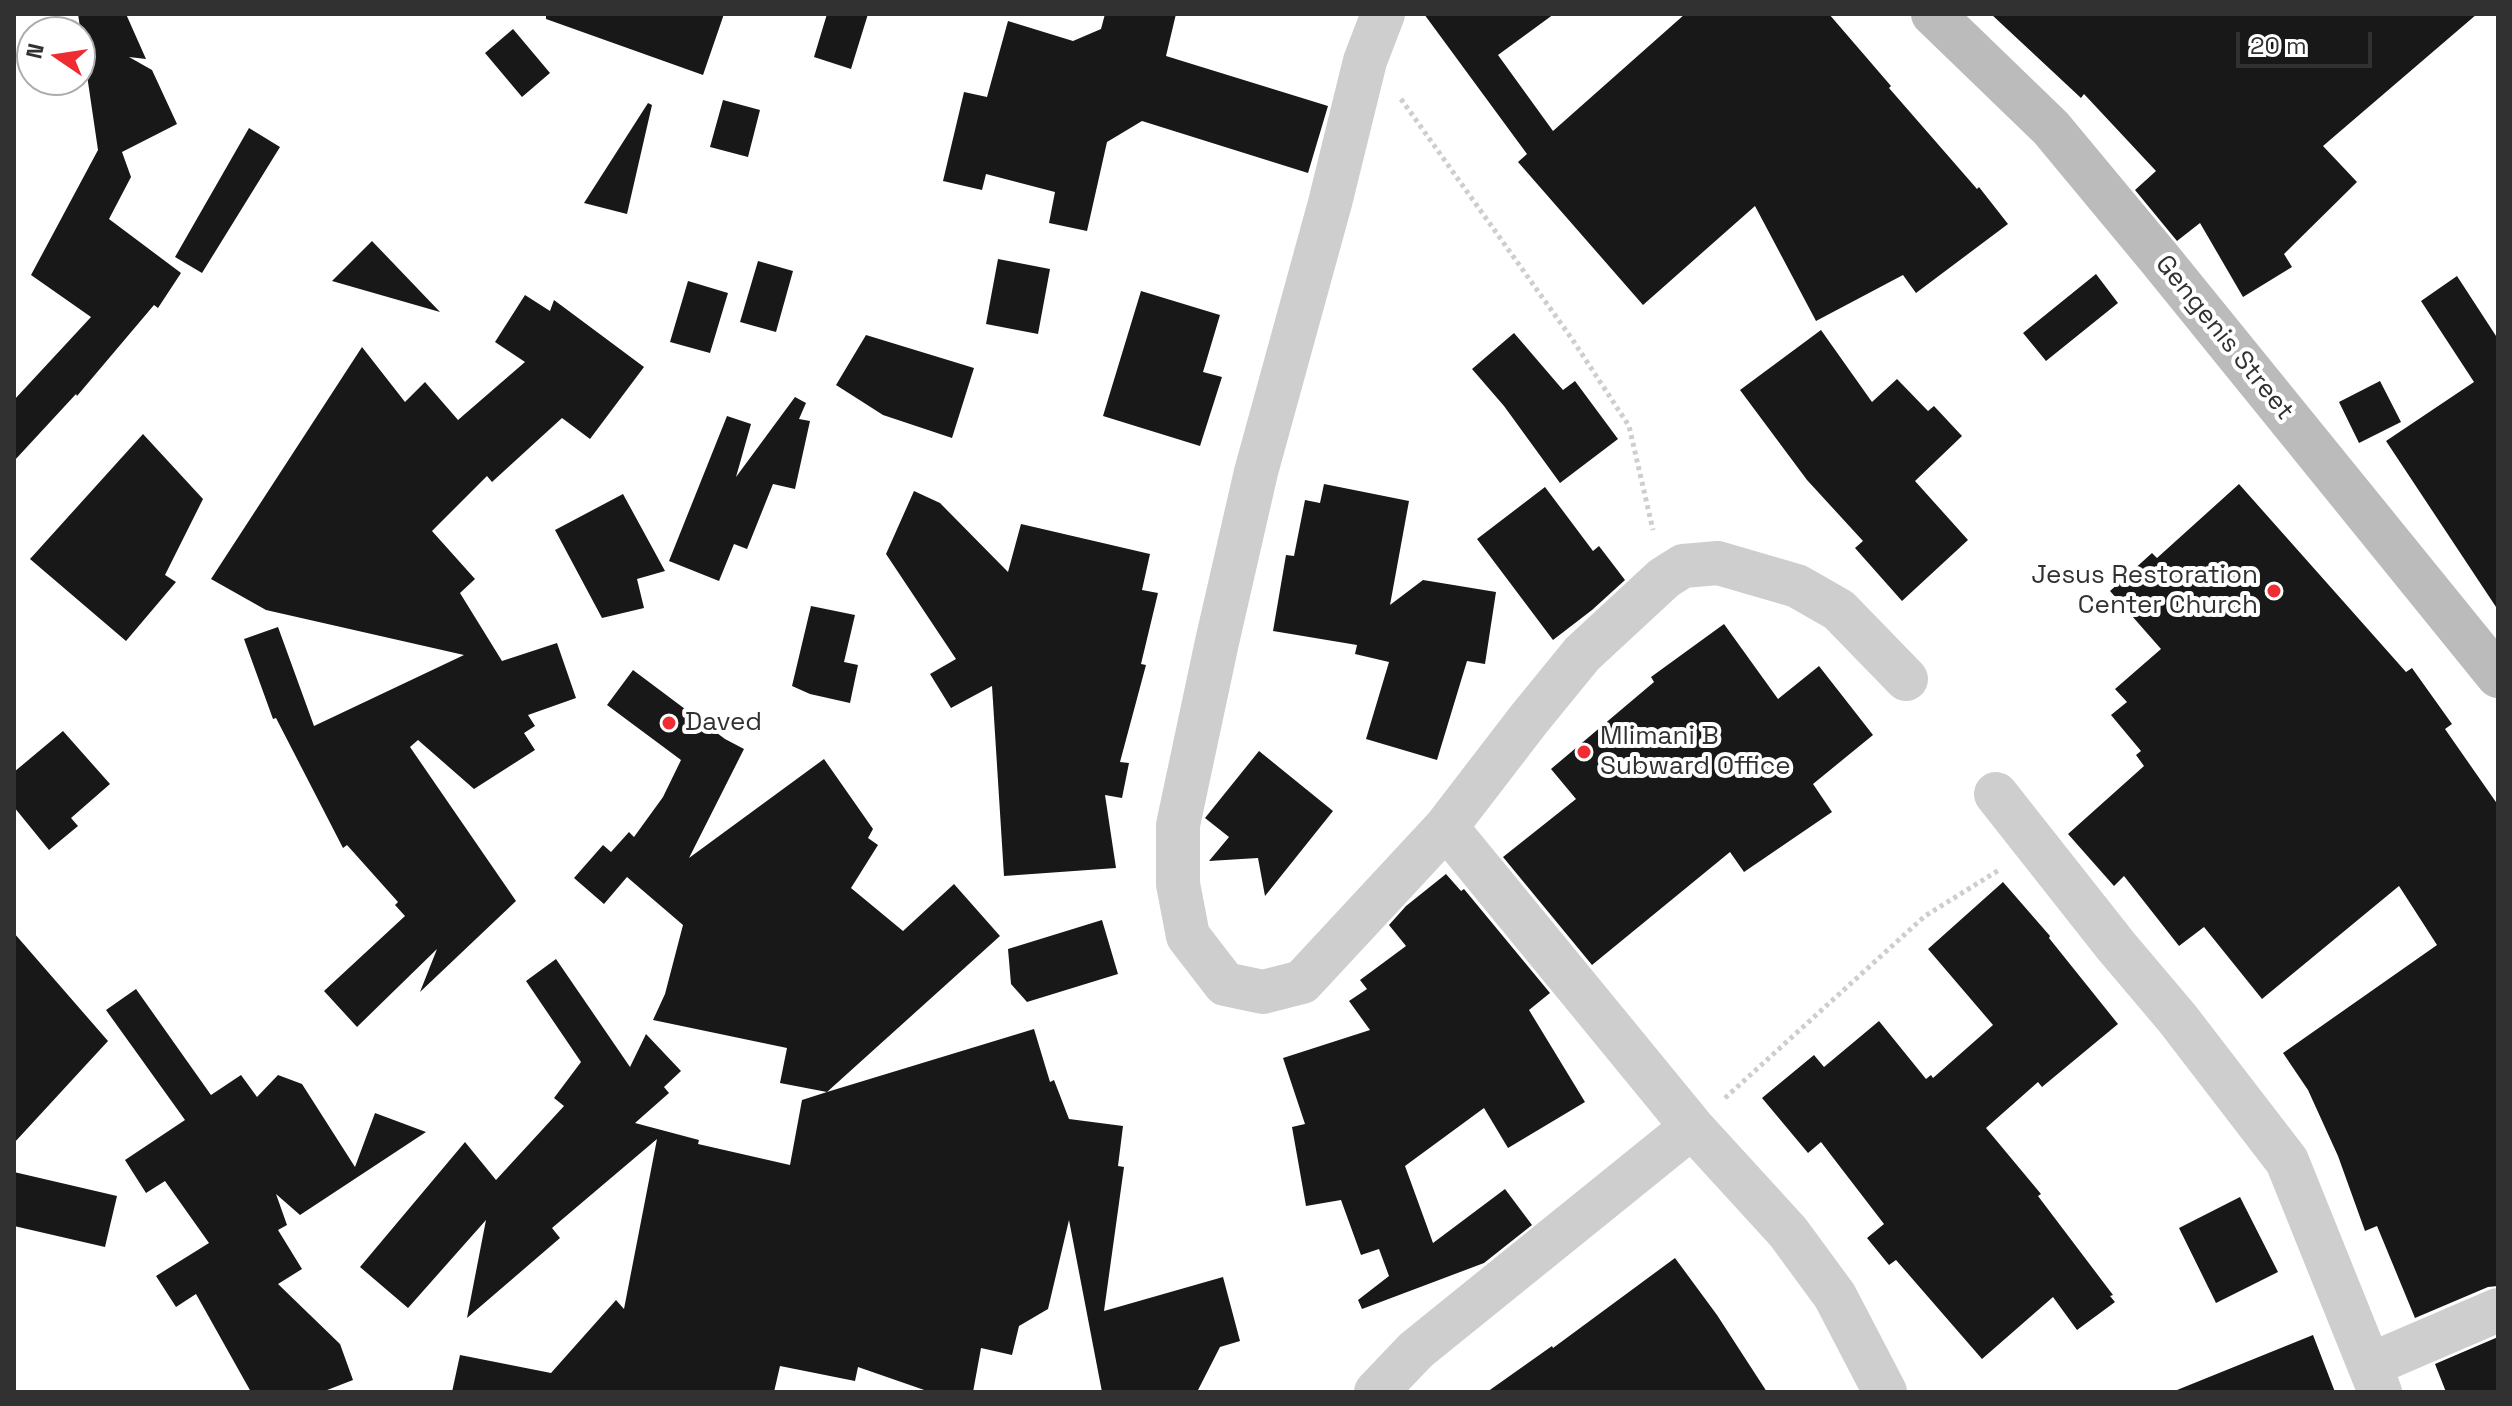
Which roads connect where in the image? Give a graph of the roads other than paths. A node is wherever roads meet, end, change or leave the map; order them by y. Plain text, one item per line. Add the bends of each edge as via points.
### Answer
1 (1383, 14) edge
2 (1933, 14) edge
3 (2495, 666) edge
4 (1906, 679) dead end
5 (1996, 794) dead end
6 (1446, 827) junction
7 (1692, 1127) junction
8 (2498, 1310) edge
9 (2375, 1379) edge
10 (1376, 1392) edge
11 (1885, 1392) edge

1 - 6 street via 1365,61 1256,472 1178,825 1178,884 1188,936 1225,984 1263,992 1302,982
2 - 3 street, Gengenis Street via 2051,128
4 - 6 street via 1839,610 1797,586 1718,563 1683,566 1582,654
5 - 9 street via 2287,1161
6 - 7 street
7 - 10 street via 1416,1350
7 - 11 street via 1788,1232 1835,1296
8 - 9 street

